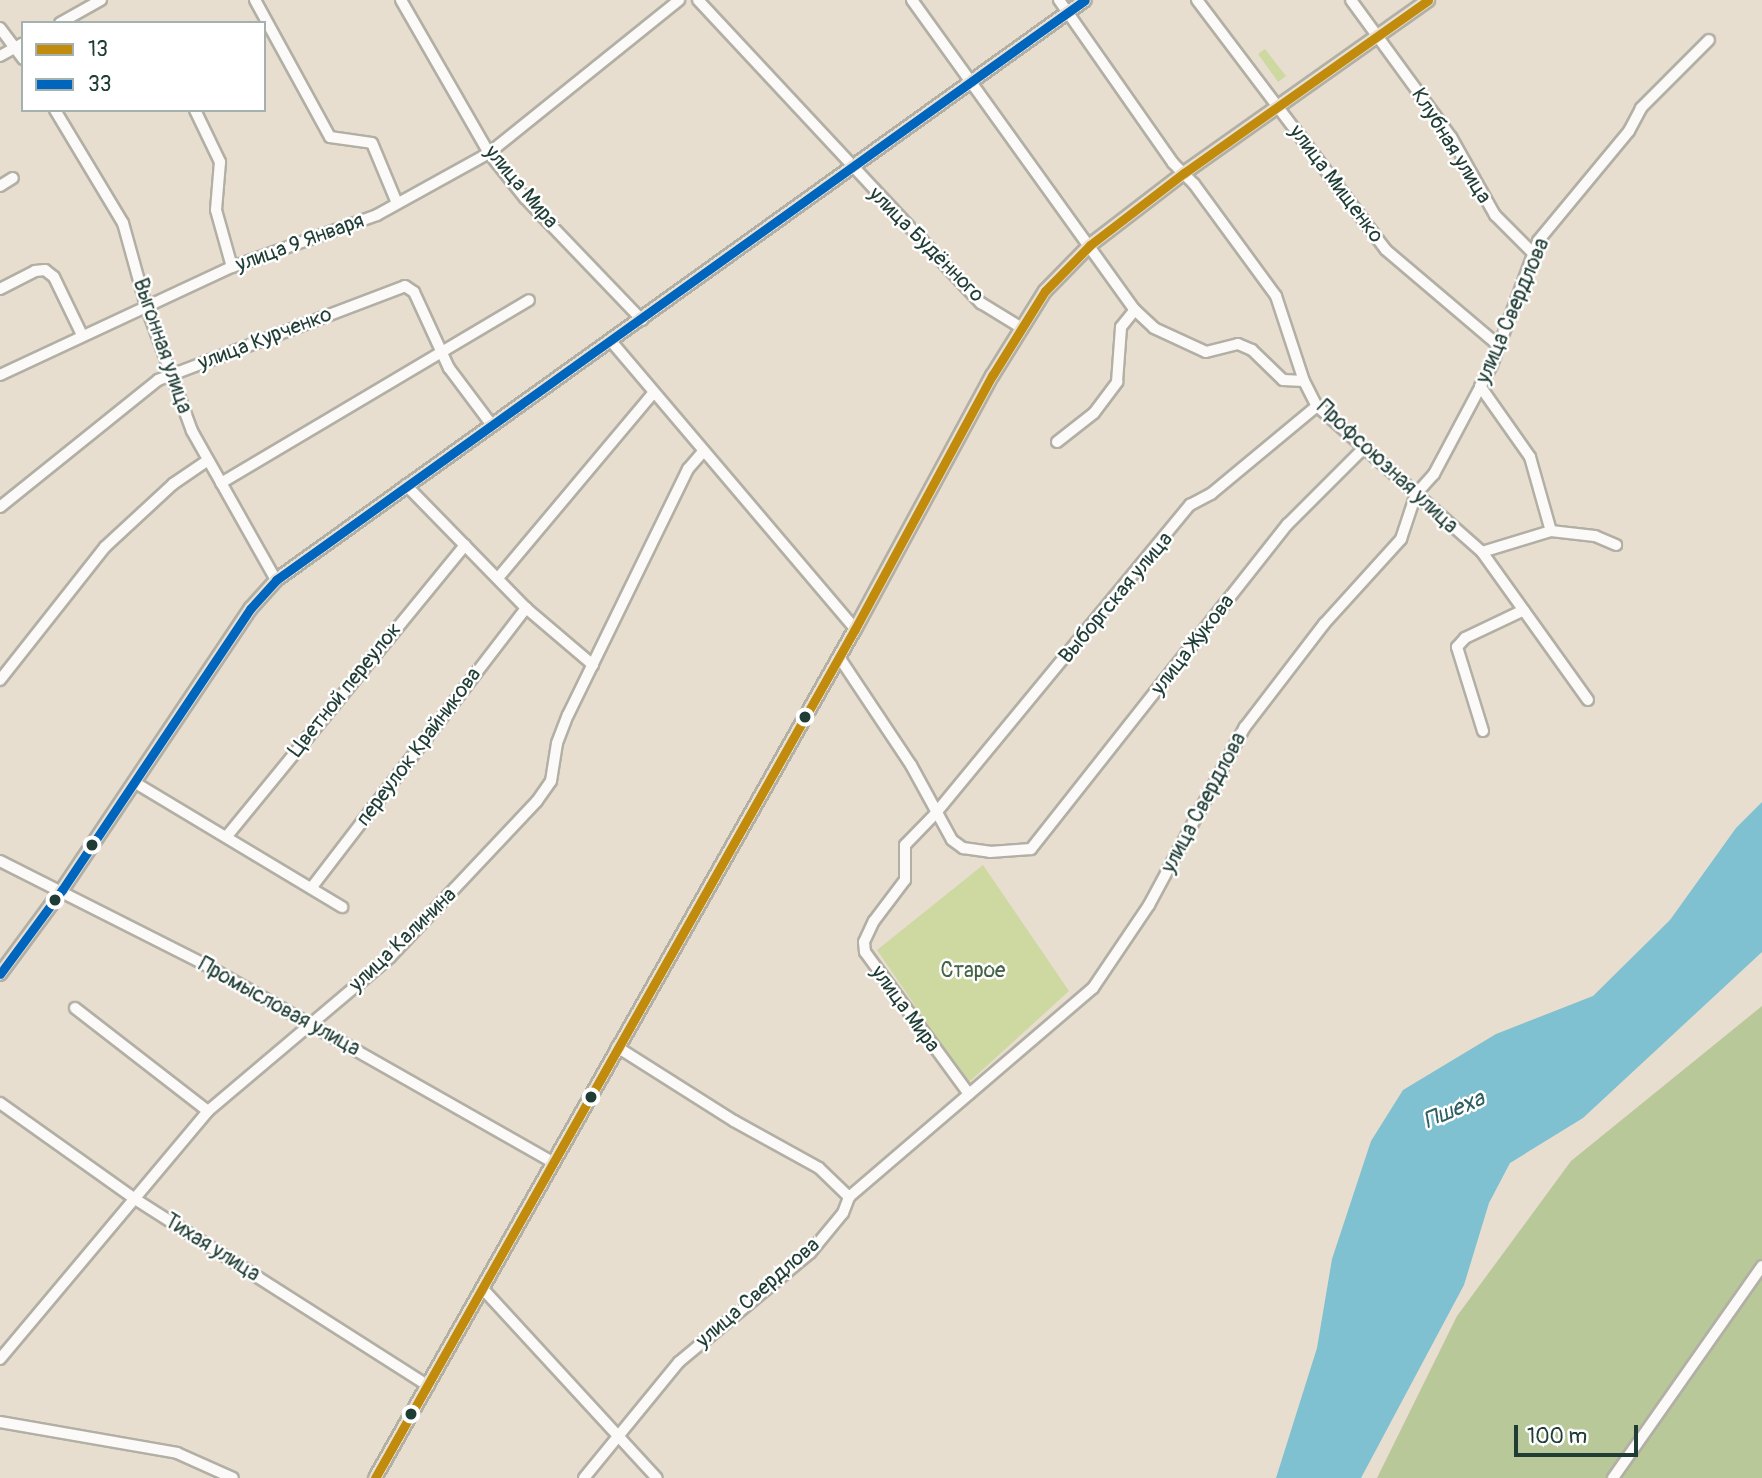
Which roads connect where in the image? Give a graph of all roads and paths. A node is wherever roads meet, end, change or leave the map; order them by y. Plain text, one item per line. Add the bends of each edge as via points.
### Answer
1 (101, 0) edge
2 (255, 0) edge
3 (401, 0) edge
4 (679, 0) edge
5 (698, 0) edge
6 (912, 0) edge
7 (1059, 0) edge
8 (1085, 0) edge
9 (1197, 0) edge
10 (1351, 0) edge
11 (1428, 0) edge
12 (1068, 12) junction
13 (64, 21) edge
14 (0, 28) edge
15 (1377, 36) junction
16 (1709, 40) dead end
17 (18, 46) edge
18 (0, 56) edge
19 (972, 82) junction
20 (1278, 107) junction
21 (56, 112) edge
22 (196, 112) edge
23 (489, 153) junction
24 (851, 169) junction
25 (1184, 173) junction
26 (13, 178) dead end
27 (0, 186) edge
28 (397, 203) junction
29 (1090, 246) junction
30 (1533, 253) junction
31 (232, 267) junction
32 (0, 289) edge
33 (529, 300) dead end
34 (146, 306) junction
35 (1135, 310) junction
36 (642, 320) junction
37 (1020, 327) junction
38 (82, 334) junction
39 (611, 341) junction
40 (1498, 345) junction
41 (442, 353) junction
42 (172, 374) junction
43 (0, 375) edge
44 (1304, 381) junction
45 (1480, 386) junction
46 (653, 393) junction
47 (1317, 406) junction
48 (491, 424) junction
49 (1057, 442) dead end
50 (1363, 449) junction
51 (703, 452) junction
52 (208, 460) junction
53 (221, 483) junction
54 (406, 485) junction
55 (1416, 494) junction
56 (0, 506) edge
57 (1551, 531) junction
58 (465, 545) junction
59 (1616, 545) dead end
60 (1482, 552) junction
61 (498, 578) junction
62 (276, 580) junction
63 (526, 608) junction
64 (1524, 610) junction
65 (855, 629) junction
66 (839, 657) junction
67 (593, 665) junction
68 (0, 680) edge
69 (1588, 700) dead end
70 (1483, 731) dead end
71 (134, 782) junction
72 (935, 814) junction
73 (227, 836) junction
74 (0, 861) edge
75 (312, 887) junction
76 (62, 890) junction
77 (342, 907) dead end
78 (0, 974) edge
79 (75, 1007) dead end
80 (312, 1024) junction
81 (617, 1047) junction
82 (969, 1094) junction
83 (0, 1103) edge
84 (208, 1111) junction
85 (552, 1162) junction
86 (849, 1197) junction
87 (135, 1199) junction
88 (1762, 1266) edge
89 (482, 1288) junction
90 (0, 1359) edge
91 (429, 1386) junction
92 (0, 1422) edge
93 (617, 1438) junction
94 (233, 1478) edge
95 (374, 1478) edge
96 (584, 1478) edge
97 (657, 1478) edge
98 (1613, 1478) edge

1 - 13 street
2 - 28 street via 330,137 372,143
3 - 23 street, улица Мира
4 - 23 street, улица 9 Января
5 - 24 street, улица Будённого
6 - 19 street
7 - 12 street, Профсоюзная улица
8 - 12 main road
9 - 20 street, улица Мищенко
10 - 15 street, Клубная улица
11 - 15 main road
12 - 19 main road
12 - 25 street, Профсоюзная улица
14 - 17 street
15 - 20 main road
15 - 30 street, Клубная улица via 1451,137 1495,215
16 - 30 street, улица Свердлова via 1641,108 1629,131
17 - 18 street
19 - 24 main road
19 - 29 street
20 - 25 main road
20 - 40 street, улица Мищенко via 1386,250
21 - 34 street, Выгонная улица via 123,223
22 - 31 street via 220,162 216,209
23 - 28 street, улица 9 Января
23 - 36 street, улица Мира
24 - 36 main road
24 - 37 street, улица Будённого via 981,303
25 - 29 main road
25 - 44 street, Профсоюзная улица via 1276,296
26 - 27 street
28 - 31 street, улица 9 Января via 356,226
29 - 35 street
29 - 37 main road via 1061,273
30 - 40 street, улица Свердлова via 1529,274
31 - 34 street, улица 9 Января
32 - 38 street via 45,270 54,277
33 - 41 street
34 - 38 street, улица 9 Января
34 - 42 street, Выгонная улица
35 - 44 street via 1154,328 1206,352 1238,344 1252,350 1283,380
35 - 49 street via 1121,327 1117,382 1094,413
36 - 39 main road
37 - 65 main road
38 - 43 street, улица 9 Января
39 - 46 street
39 - 48 main road
40 - 45 street, улица Свердлова
41 - 42 street, улица Курченко via 414,292 405,286
41 - 48 street
41 - 53 street
42 - 52 street, Выгонная улица via 192,431
42 - 56 street, улица Курченко
44 - 47 street, Профсоюзная улица
45 - 55 street, улица Свердлова via 1434,474
45 - 57 street via 1530,457
46 - 51 street
46 - 61 street
47 - 50 street, Профсоюзная улица
47 - 72 street, Выборгская улица via 1211,494 1190,505
48 - 54 main road
50 - 55 street, Профсоюзная улица
50 - 72 street, улица Жукова via 1288,524 1031,849 1020,853 963,848
51 - 65 street
51 - 67 street, улица Калинина via 688,469
52 - 53 street, Выгонная улица
52 - 68 street via 173,484 105,547
53 - 62 street, Выгонная улица
54 - 58 street
54 - 62 main road
55 - 60 street, Профсоюзная улица
55 - 82 street, улица Свердлова via 1401,538 1333,614 1245,726 1149,905 1093,988
57 - 59 street via 1595,536
57 - 60 street
58 - 61 street
58 - 73 street, Цветной переулок
60 - 64 street, Профсоюзная улица
61 - 63 street
62 - 71 main road via 251,608
63 - 67 street
63 - 75 street, переулок Крайникова
64 - 69 street, Профсоюзная улица
64 - 70 street via 1465,638 1457,647
65 - 66 main road
66 - 72 street via 911,765
66 - 81 main road
67 - 80 street, улица Калинина via 557,743 551,781 537,801 390,957
71 - 73 street
71 - 76 main road
72 - 82 street, улица Мира via 905,845 905,880 874,921 864,942 865,952
73 - 75 street
74 - 76 street, Промысловая улица
75 - 77 street
76 - 78 main road
76 - 80 street, Промысловая улица
79 - 84 street
80 - 84 street, улица Калинина
80 - 85 street, Промысловая улица
81 - 85 main road
81 - 86 street via 734,1121 819,1167
82 - 86 street, улица Свердлова
83 - 87 street, Тихая улица
84 - 87 street, улица Калинина
85 - 89 main road
86 - 93 street, улица Свердлова via 843,1213 810,1253 679,1362
87 - 90 street, улица Калинина
87 - 91 street, Тихая улица
88 - 98 street
89 - 91 main road
89 - 93 street
91 - 95 main road
92 - 94 street via 177,1453
93 - 96 street, улица Свердлова
93 - 97 street

